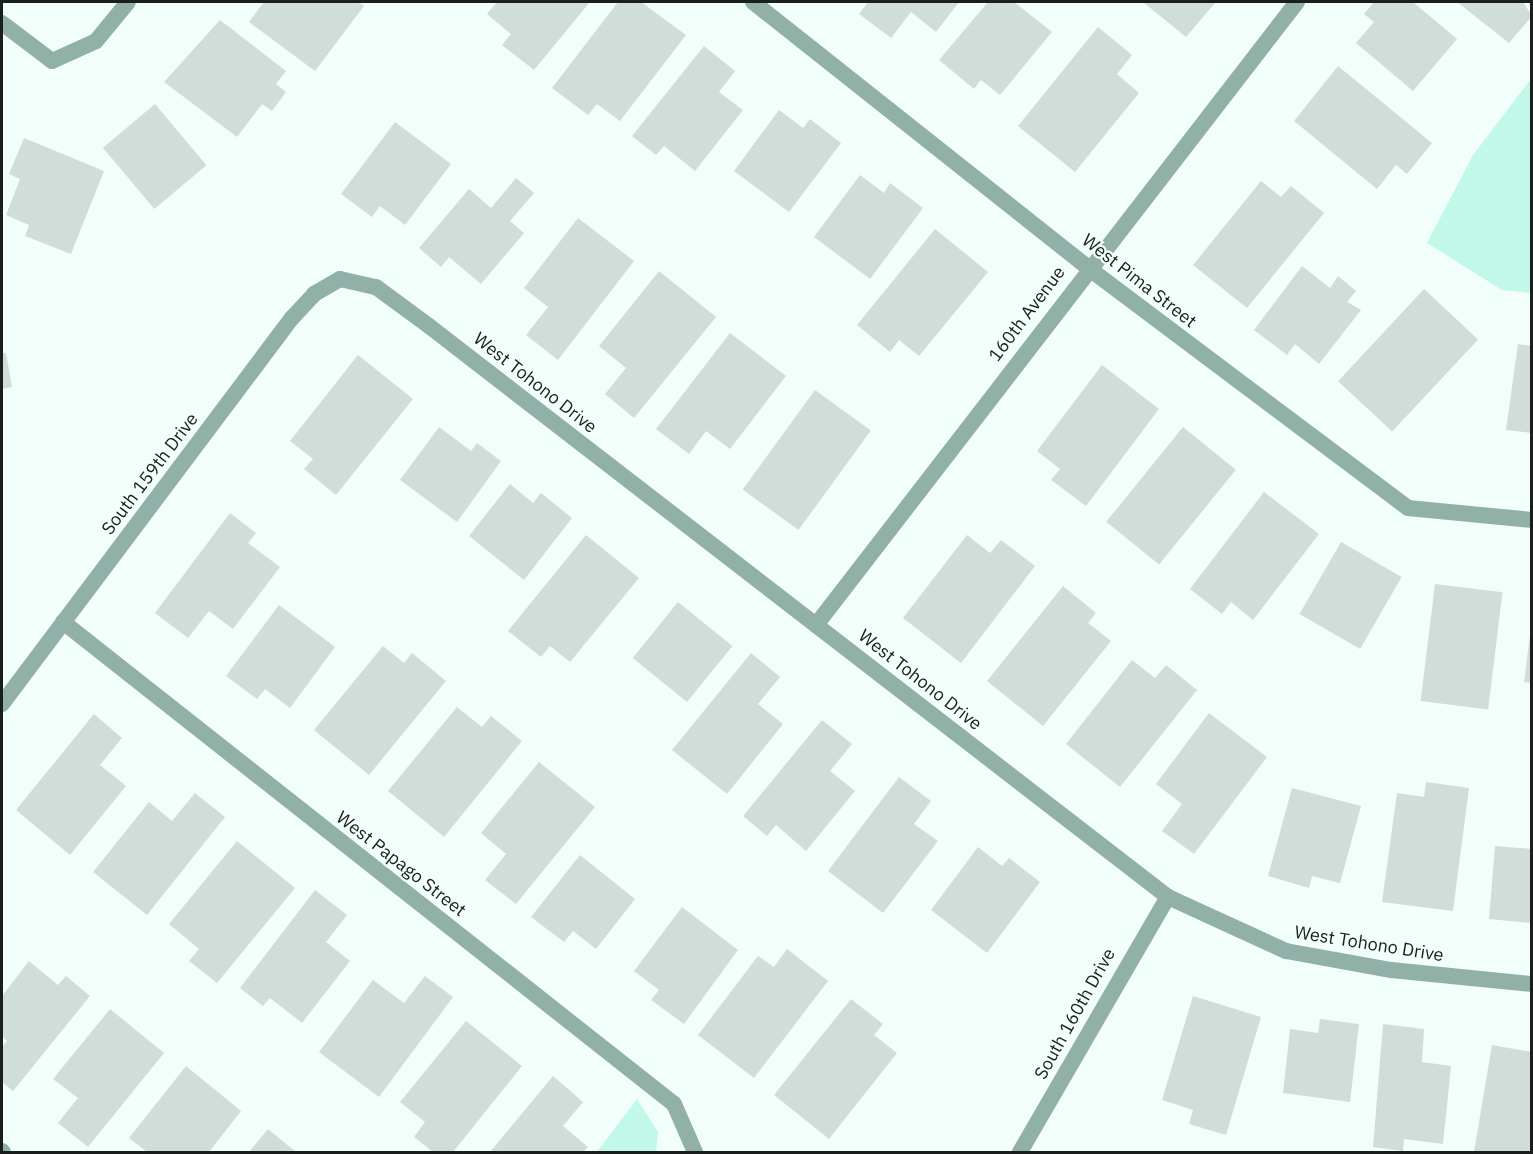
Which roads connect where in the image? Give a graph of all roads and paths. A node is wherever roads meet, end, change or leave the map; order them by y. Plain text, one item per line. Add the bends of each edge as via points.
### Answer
1 (128, 2) edge
2 (753, 2) edge
3 (1297, 2) edge
4 (2, 23) edge
5 (1087, 267) junction
6 (340, 279) joint
7 (1532, 520) edge
8 (63, 622) junction
9 (816, 625) junction
10 (2, 704) edge
11 (1168, 897) junction
12 (1532, 984) edge
13 (695, 1152) edge
14 (1020, 1152) edge

1 - 4 street via 96,41 52,61
2 - 5 street, West Pima Street
3 - 5 street, 160th Avenue
5 - 7 street, West Pima Street via 1408,508
5 - 9 street, 160th Avenue
6 - 8 street, South 159th Drive via 314,294 292,318
6 - 9 street, West Tohono Drive via 376,287
8 - 10 street, South 159th Drive
8 - 13 street, West Papago Street via 674,1104
9 - 11 street, West Tohono Drive
11 - 12 street, West Tohono Drive via 1286,951 1391,970
11 - 14 street, South 160th Drive

